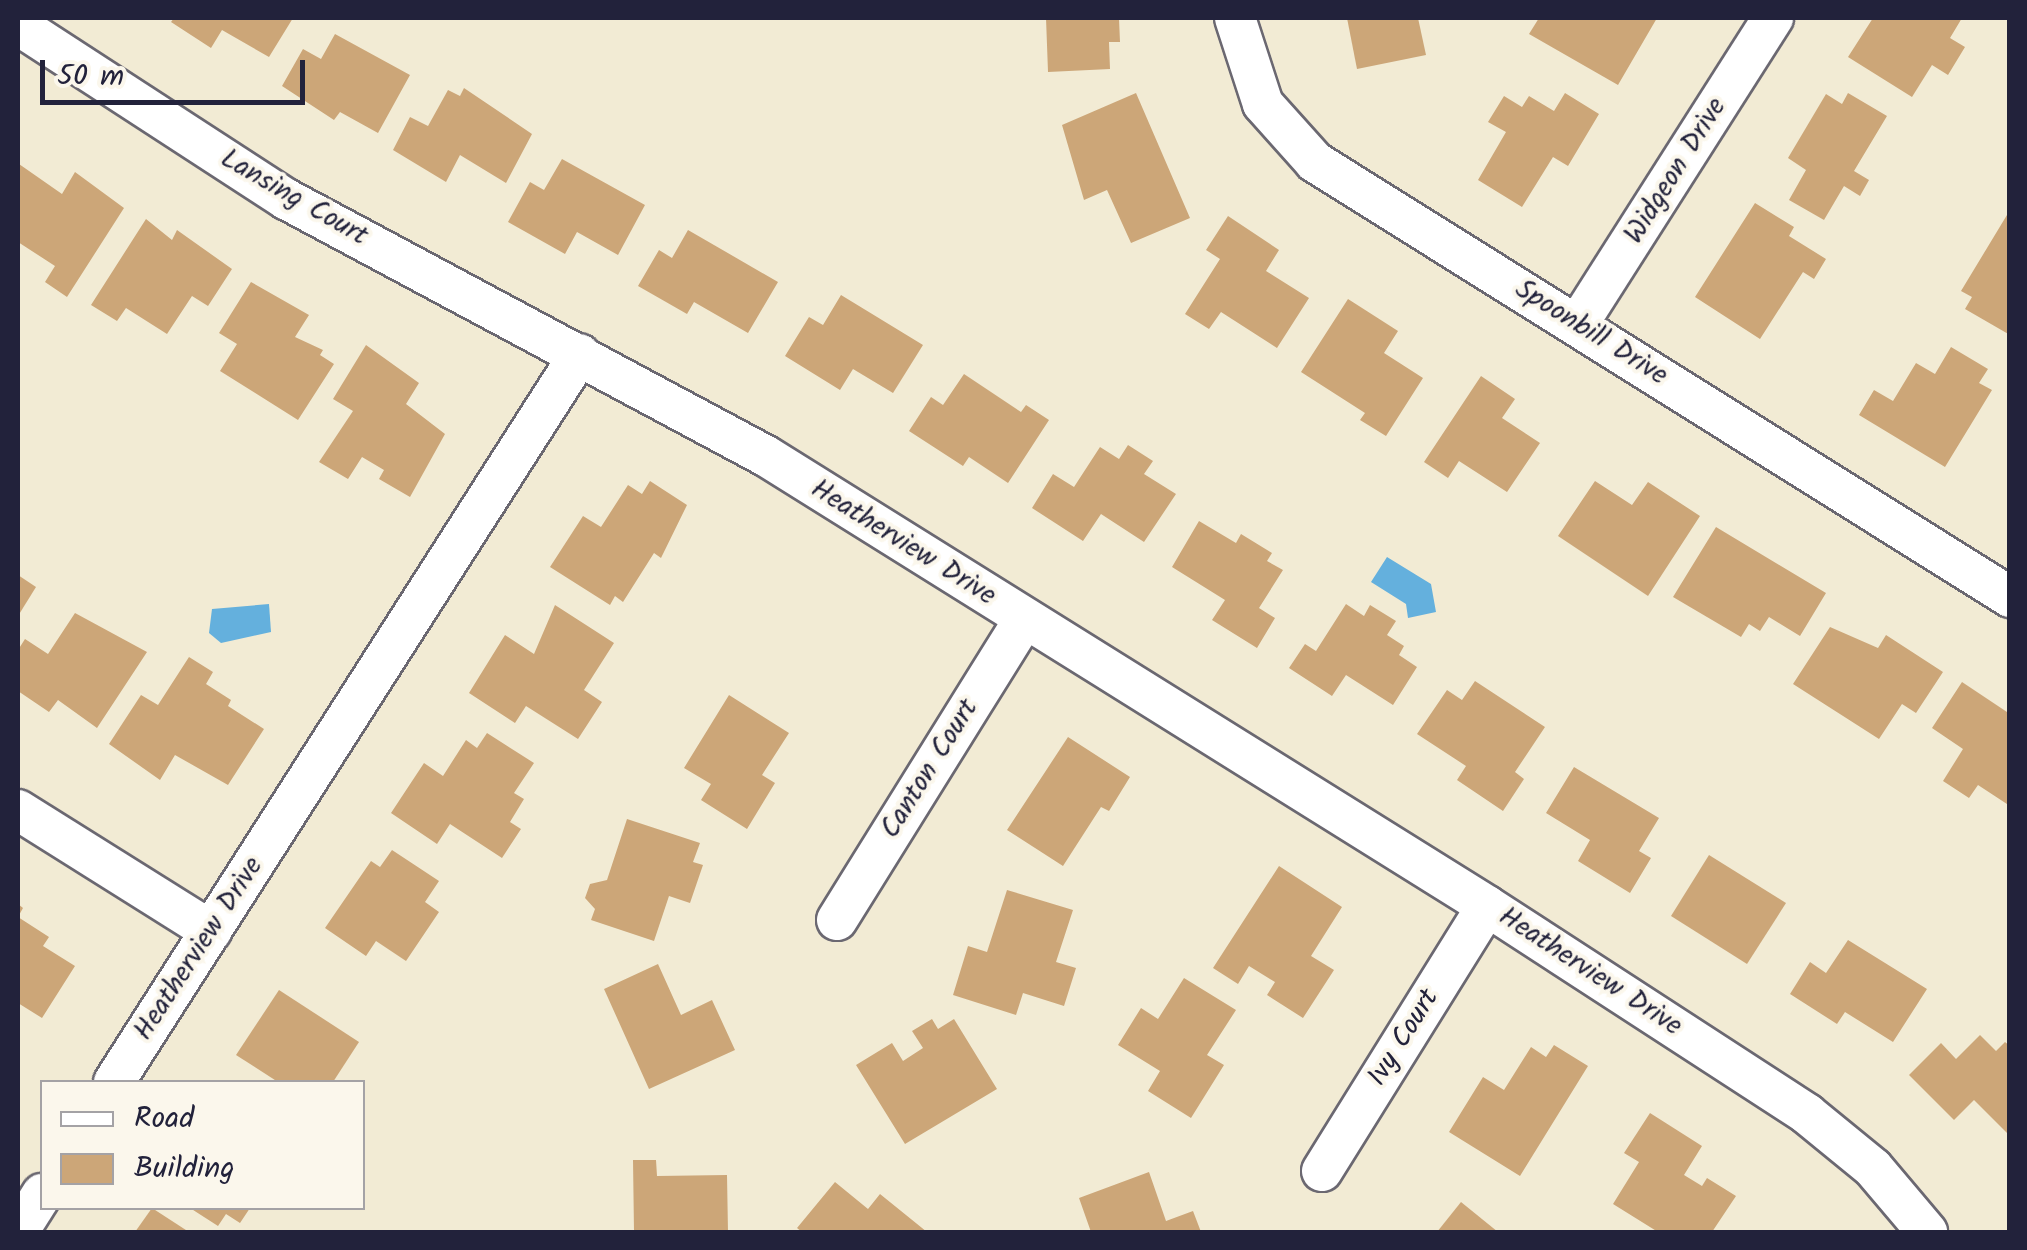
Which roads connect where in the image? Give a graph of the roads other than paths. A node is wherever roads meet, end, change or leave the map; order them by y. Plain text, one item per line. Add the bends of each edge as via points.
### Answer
1 (1235, 18) edge
2 (1772, 18) edge
3 (18, 25) edge
4 (1578, 324) junction
5 (580, 354) junction
6 (2006, 588) edge
7 (1024, 619) junction
8 (18, 810) edge
9 (1487, 906) junction
10 (836, 920) dead end
11 (211, 931) junction
12 (115, 1080) edge
13 (1322, 1171) dead end
14 (40, 1197) edge
15 (18, 1232) edge
16 (1927, 1232) edge

1 - 4 street, Spoonbill Drive via 1262,104 1314,162
2 - 4 street, Widgeon Drive
3 - 5 street, Lansing Court via 286,198
4 - 6 street, Spoonbill Drive
5 - 7 street, Heatherview Drive via 766,456
5 - 11 street, Heatherview Drive
7 - 9 street, Heatherview Drive
7 - 10 street, Canton Court
8 - 11 street
9 - 13 street, Ivy Court
9 - 16 street, Heatherview Drive via 1806,1114 1873,1168
11 - 12 street, Heatherview Drive
14 - 15 street

